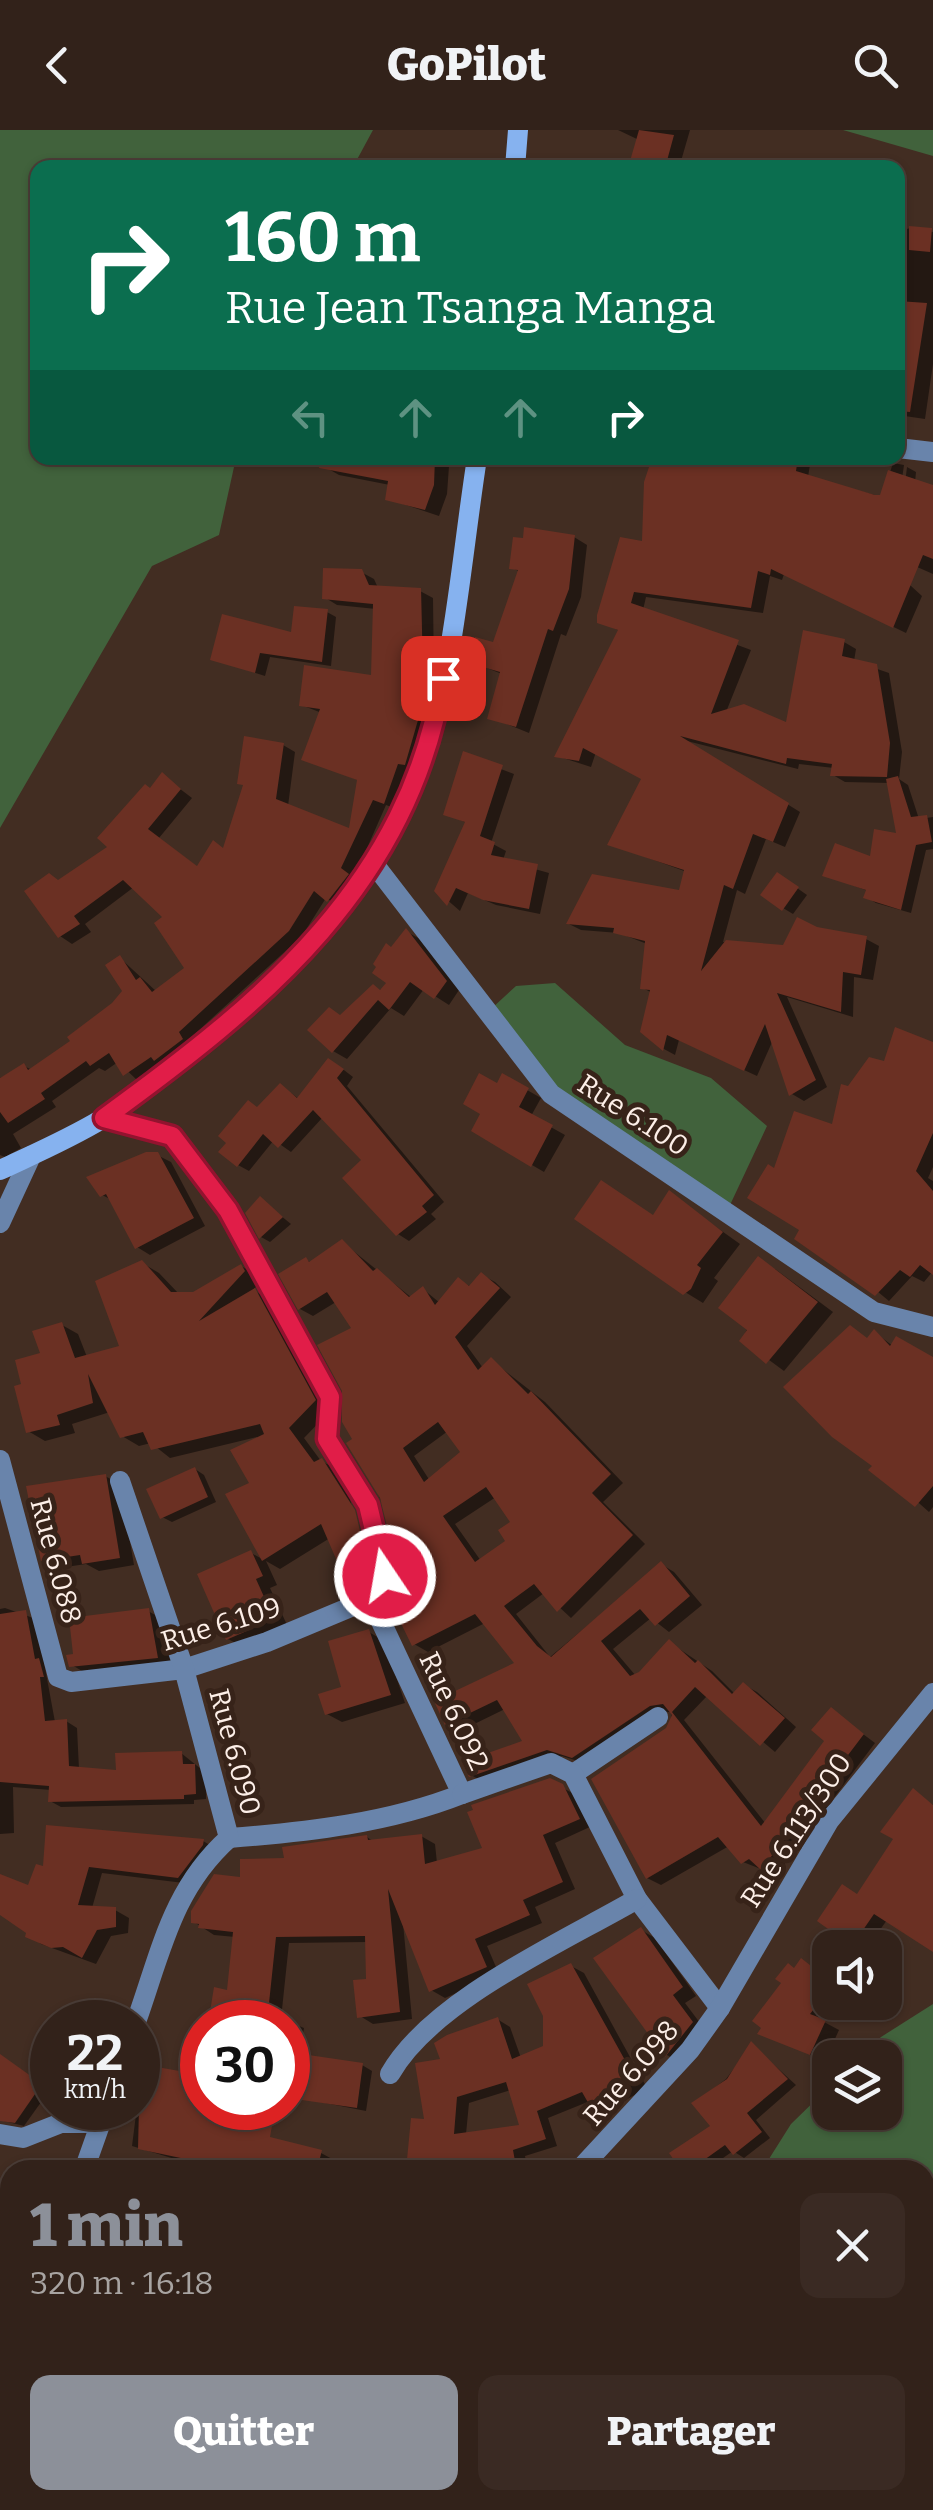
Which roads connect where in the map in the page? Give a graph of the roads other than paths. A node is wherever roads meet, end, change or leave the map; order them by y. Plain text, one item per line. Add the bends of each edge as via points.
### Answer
1 (518, 130) edge
2 (516, 160) edge
3 (905, 449) edge
4 (933, 452) edge
5 (477, 465) edge
6 (374, 864) junction
7 (104, 1118) junction
8 (31, 1156) junction
9 (0, 1170) edge
10 (0, 1223) edge
11 (933, 1327) edge
12 (0, 1460) edge
13 (120, 1481) dead end
14 (394, 1589) junction
15 (184, 1669) junction
16 (58, 1677) joint
17 (933, 1693) edge
18 (658, 1717) dead end
19 (573, 1774) junction
20 (462, 1794) junction
21 (229, 1838) junction
22 (637, 1898) junction
23 (144, 2000) edge
24 (720, 2008) junction
25 (390, 2074) dead end
26 (43, 2130) edge
27 (98, 2130) edge
28 (0, 2134) edge
29 (87, 2160) edge
30 (589, 2160) edge

1 - 2 street
3 - 4 street
5 - 6 street via 437,714 394,830
6 - 7 street via 310,944 240,1013
6 - 11 street, Rue 6.100 via 551,1094 874,1312
7 - 8 street
7 - 14 street via 172,1136 228,1210 330,1397 327,1439 368,1505
8 - 9 street
8 - 10 street
12 - 16 street, Rue 6.088
13 - 15 street, Rue 6.090
14 - 15 street, Rue 6.109
14 - 20 street, Rue 6.092 via 377,1613
15 - 16 street, Rue 6.109 via 82,1684
15 - 21 street, Rue 6.090
17 - 24 street, Rue 6.113/300 via 829,1821
18 - 19 street
19 - 20 street via 551,1763
19 - 22 street
20 - 21 street, Rue 6.092 via 320,1829
21 - 23 street, Rue 6.090 via 183,1889
22 - 24 street
22 - 25 street via 440,2015
24 - 30 street, Rue 6.098
26 - 28 street via 23,2138
27 - 29 street

